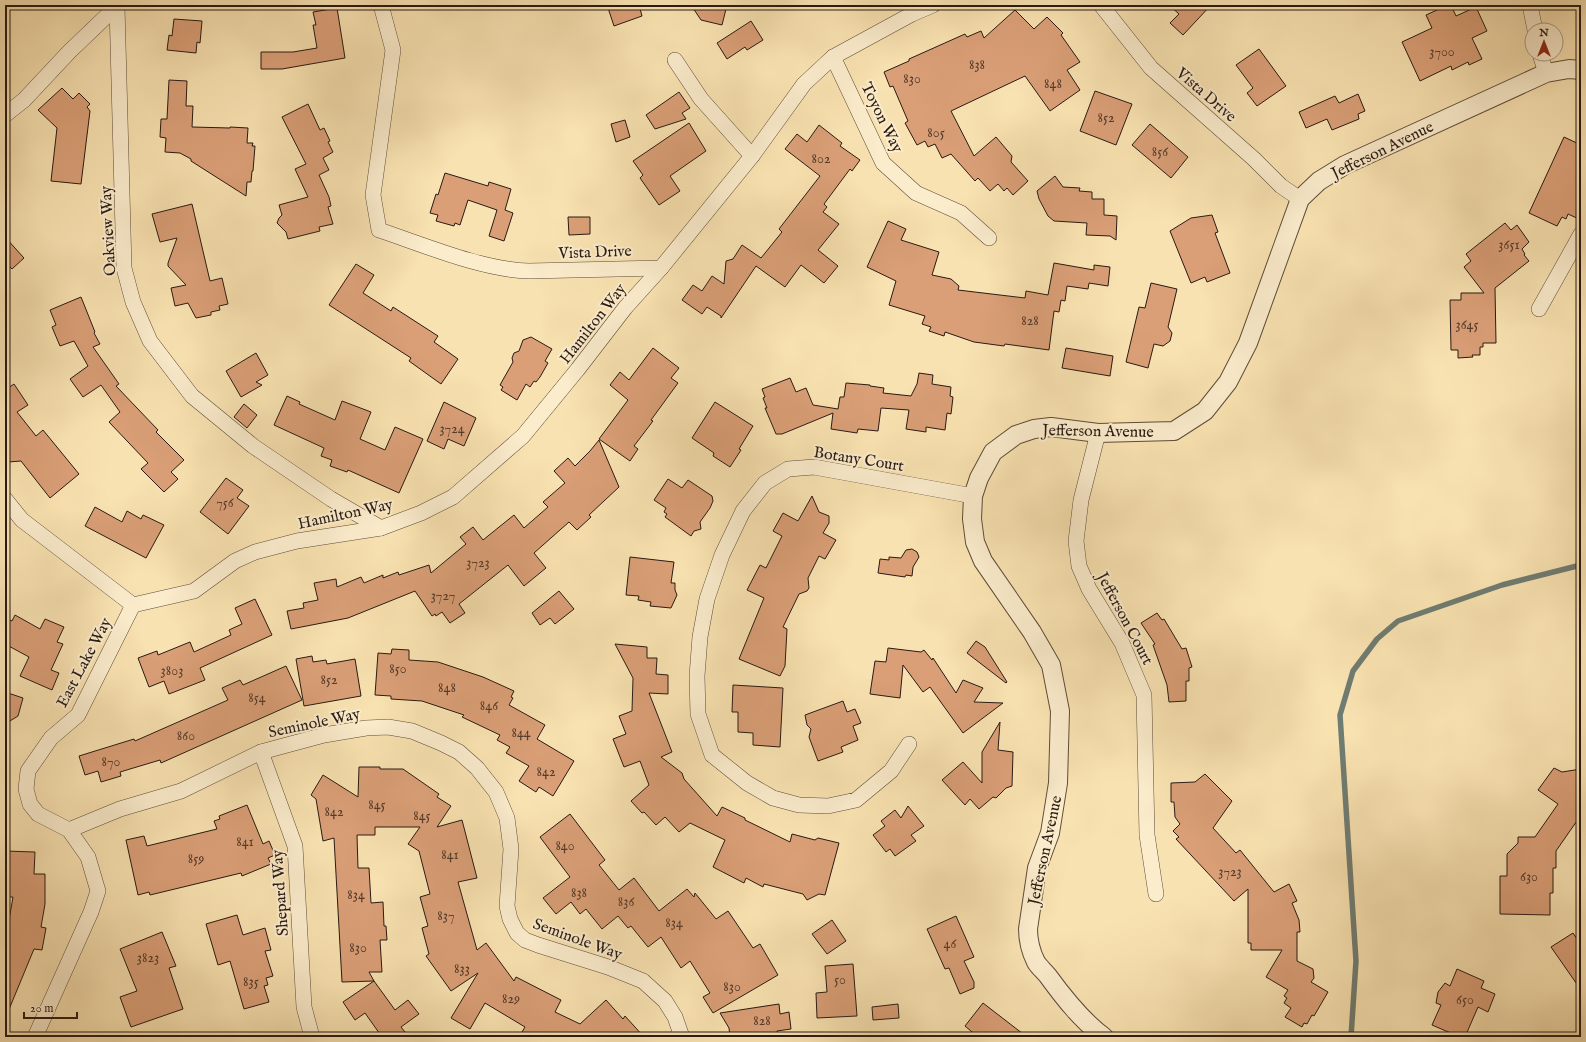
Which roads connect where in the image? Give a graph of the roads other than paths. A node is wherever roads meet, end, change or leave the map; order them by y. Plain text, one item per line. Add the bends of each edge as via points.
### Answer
1 (381, 5) edge
2 (933, 5) edge
3 (1101, 5) edge
4 (1530, 5) edge
5 (118, 6) edge
6 (1533, 22) edge
7 (834, 57) junction
8 (675, 60) dead end
9 (1543, 62) edge
10 (1581, 70) edge
11 (1546, 73) junction
12 (5, 115) edge
13 (752, 156) junction
14 (1300, 199) junction
15 (1581, 234) edge
16 (989, 238) dead end
17 (661, 268) junction
18 (1538, 309) dead end
19 (1098, 433) junction
20 (973, 496) junction
21 (5, 499) edge
22 (381, 528) junction
23 (133, 605) junction
24 (908, 744) dead end
25 (261, 752) junction
26 (69, 830) junction
27 (1156, 894) dead end
28 (35, 1037) edge
29 (312, 1037) edge
30 (682, 1037) edge
31 (1104, 1037) edge

1 - 17 street, Vista Drive via 393,50 373,195 379,230 512,271
2 - 7 street
3 - 14 street, Vista Drive via 1151,68 1281,186
4 - 6 street
5 - 12 street, Oakview Way via 69,52 24,100
5 - 22 street, Oakview Way via 124,268 133,302 150,341 192,396 253,446 331,499
7 - 13 street via 804,84
7 - 16 street, Toyon Way via 883,162 916,193 961,213
8 - 13 street via 701,99
9 - 11 street
10 - 11 street, Jefferson Avenue via 1569,69
11 - 14 street, Jefferson Avenue via 1345,165 1320,181
13 - 17 street
14 - 19 street, Jefferson Avenue via 1248,343 1228,382 1205,411 1174,431
15 - 18 street
17 - 22 street, Hamilton Way via 625,308 523,436 453,497 421,513
19 - 20 street, Jefferson Avenue via 1051,427 1016,435 993,452
19 - 27 street, Jefferson Court via 1081,500 1076,542 1079,566 1089,589 1122,643 1144,695 1147,835
20 - 24 street, Botany Court via 814,467 788,469 765,483 743,511 722,555 707,599 700,637 698,714 712,755 747,783 773,798 799,805 828,806 856,800 891,771
20 - 31 street, Jefferson Avenue via 975,542 983,561 1051,664 1060,711 1058,783 1050,833 1037,868 1028,938 1036,962 1073,1009
21 - 23 street via 22,520
22 - 23 street, Hamilton Way via 255,552 235,561 194,591
23 - 26 street, East Lake Way via 78,715 51,738 28,771 26,789 30,804 38,814
25 - 26 street, Seminole Way via 181,791 120,809
25 - 29 street, Shepard Way via 295,846 304,1007
25 - 30 street, Seminole Way via 324,735 388,727 412,731 459,752 477,768 496,792 507,818 511,849 507,906 517,933 525,940 608,967 643,982 665,1001 675,1017
26 - 28 street, East Lake Way via 88,857 98,891

